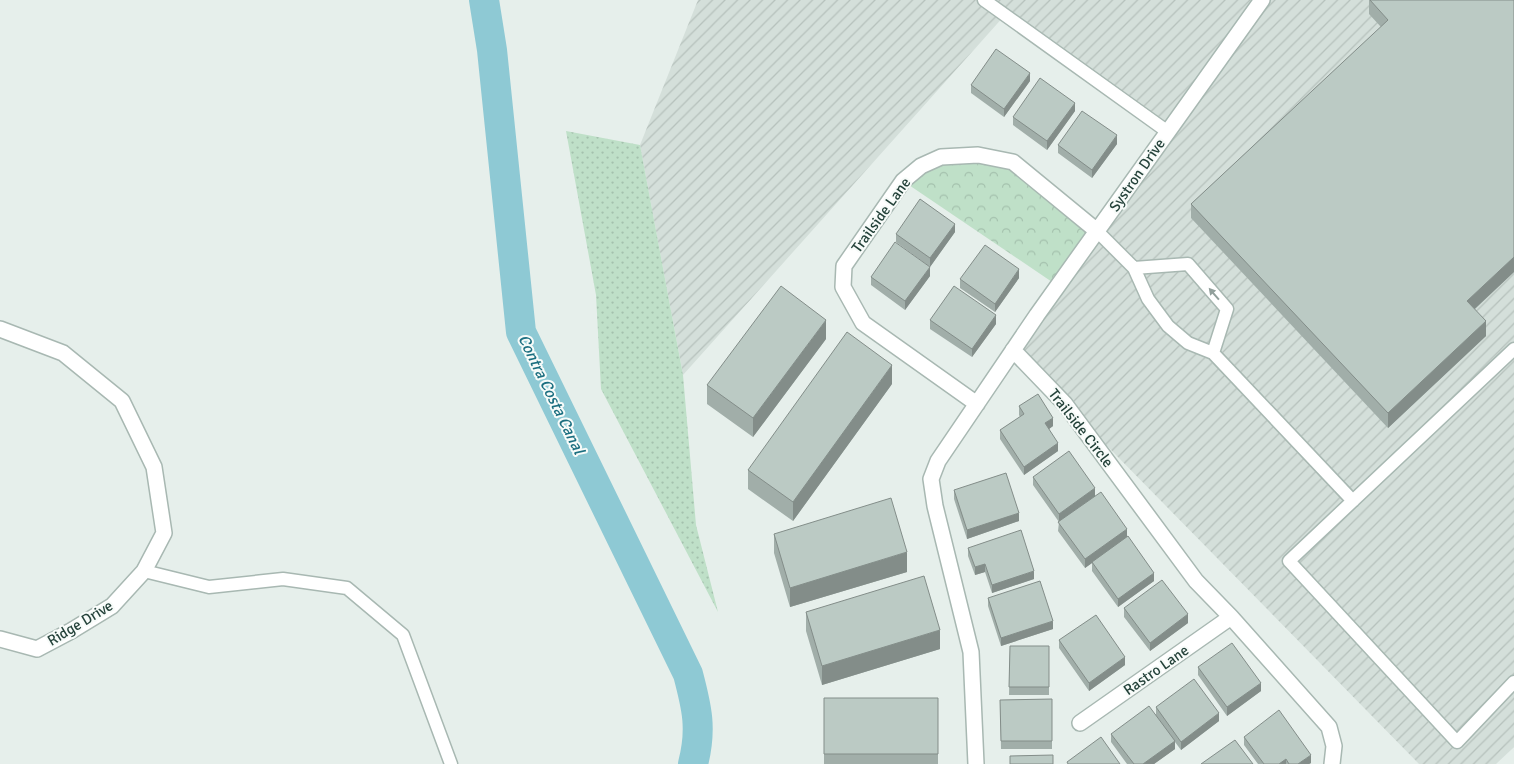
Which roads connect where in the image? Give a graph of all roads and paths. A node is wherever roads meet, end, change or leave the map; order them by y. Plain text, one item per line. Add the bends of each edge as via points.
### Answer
1 (984, 0) edge
2 (1262, 0) edge
3 (1168, 132) junction
4 (1097, 231) junction
5 (1134, 268) junction
6 (0, 329) edge
7 (1514, 349) edge
8 (1013, 350) junction
9 (1213, 353) junction
10 (977, 404) junction
11 (1353, 501) junction
12 (144, 572) junction
13 (1231, 616) junction
14 (0, 639) edge
15 (1514, 682) edge
16 (1080, 723) dead end
17 (451, 764) edge
18 (976, 764) edge
19 (1332, 764) edge

1 - 3 lane
2 - 3 street, Systron Drive
3 - 4 street, Systron Drive
4 - 5 lane
4 - 8 street, Systron Drive
4 - 10 street, Trailside Lane via 1013,162 978,155 941,157 920,166 903,181 844,266 843,287 863,324
5 - 9 lane via 1148,299 1168,326 1188,343
9 -> 5 lane via 1227,309 1188,264
6 - 12 street, Ridge Drive via 63,352 122,401 154,467 164,533
7 - 11 lane
8 - 10 street
8 - 13 street, Trailside Circle via 1065,404 1196,581
9 - 11 lane
10 - 18 street via 938,461 931,480 971,652
11 - 15 lane via 1289,561 1458,742
12 - 14 street, Ridge Drive via 112,606 37,648
12 - 17 lane via 209,587 283,579 347,588 403,635
13 - 16 street, Rastro Lane
13 - 19 street, Trailside Circle via 1329,727 1334,746

